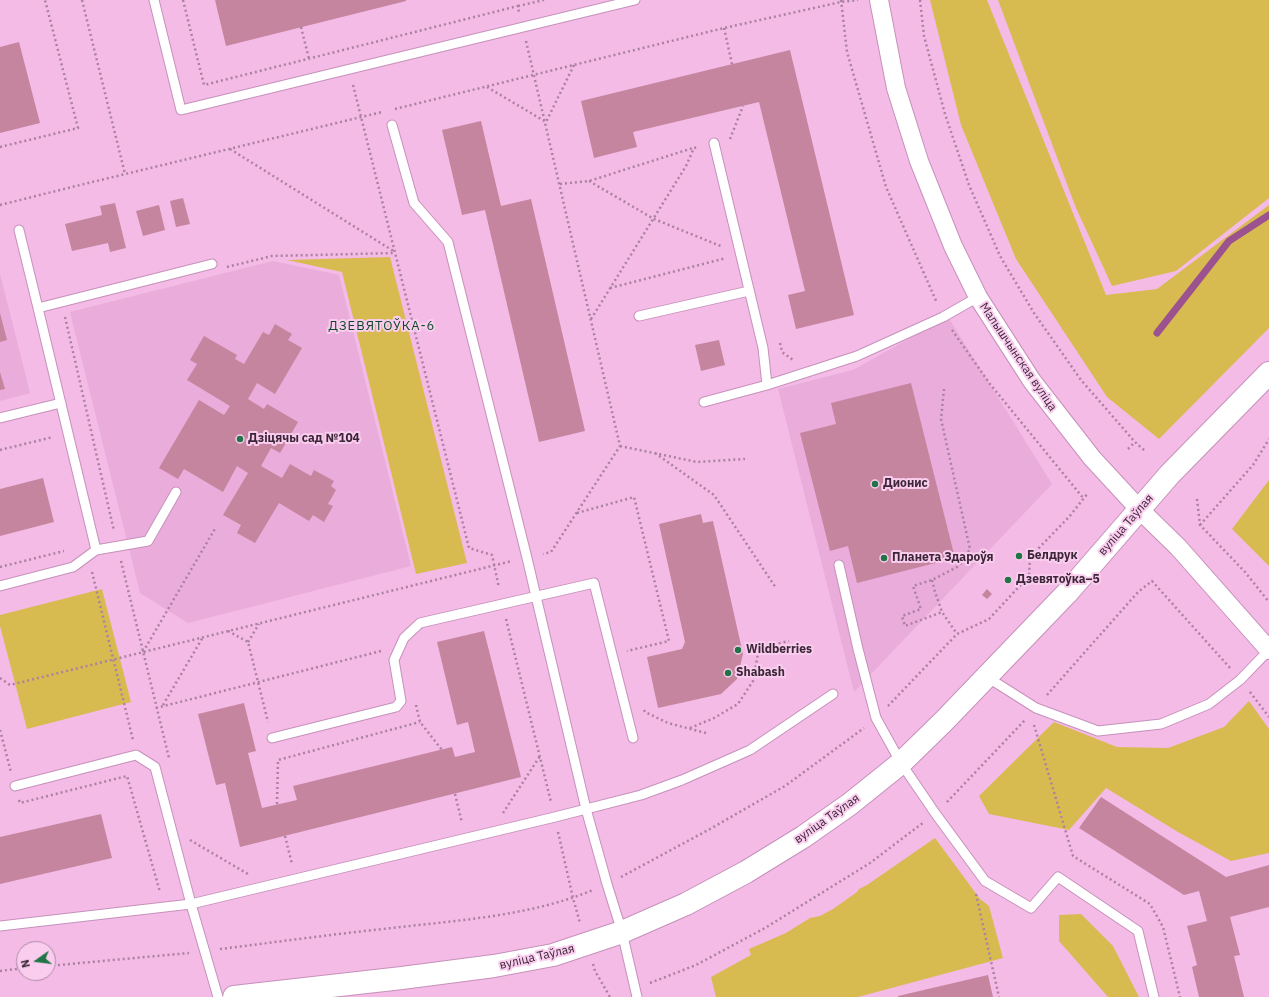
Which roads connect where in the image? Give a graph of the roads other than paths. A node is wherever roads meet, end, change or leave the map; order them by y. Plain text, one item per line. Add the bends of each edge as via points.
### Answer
1 (154, 0) edge
2 (635, 0) edge
3 (879, 0) edge
4 (392, 125) dead end
5 (714, 143) road end
6 (19, 230) dead end
7 (212, 264) dead end
8 (750, 291) junction
9 (978, 297) junction
10 (38, 308) junction
11 (639, 316) dead end
12 (1269, 373) edge
13 (767, 385) junction
14 (704, 402) dead end
15 (61, 403) junction
16 (0, 418) edge
17 (176, 492) dead end
18 (1140, 510) junction
19 (96, 550) junction
20 (839, 565) dead end
21 (0, 586) edge
22 (536, 596) junction
23 (1269, 650) edge
24 (987, 677) junction
25 (833, 694) dead end
26 (272, 738) road end
27 (633, 738) dead end
28 (901, 763) junction
29 (15, 786) road end
30 (586, 809) junction
31 (191, 904) junction
32 (0, 926) edge
33 (622, 932) junction
34 (636, 993) edge
35 (218, 997) edge
36 (234, 997) edge
37 (1154, 997) edge

1 - 2 lane via 181,110
3 - 9 street, Малышчынская вуліца via 896,88 919,161 953,246
4 - 22 lane via 414,203 448,242
5 - 8 lane
6 - 10 lane
7 - 10 lane
8 - 11 lane
8 - 13 lane via 763,348
9 - 13 lane via 943,317 857,356
9 - 18 street, Малышчынская вуліца via 1032,381 1092,458
10 - 15 lane
12 - 18 street, вуліца Таўлая via 1174,469
13 - 14 lane
15 - 16 lane
15 - 19 lane
17 - 19 lane via 148,541
18 - 23 street, Малышчынская вуліца via 1178,548
18 - 24 street, вуліца Таўлая via 1067,593
19 - 21 lane via 73,567
20 - 28 lane via 876,718
22 - 26 lane via 420,623 404,638 394,660 400,702 396,707
22 - 27 lane via 594,583
22 - 30 lane
23 - 24 lane via 1240,680 1209,704 1161,724 1098,731 1033,710
24 - 28 street, вуліца Таўлая
25 - 30 lane via 750,750 682,780
28 - 33 street, вуліца Таўлая via 803,837 686,904
28 - 37 lane via 985,881 1031,908 1058,877 1138,931
29 - 31 lane via 136,755 155,767
30 - 31 lane
30 - 33 lane
31 - 32 lane
31 - 35 lane
33 - 34 lane
33 - 36 street, вуліца Таўлая via 554,955 494,966

